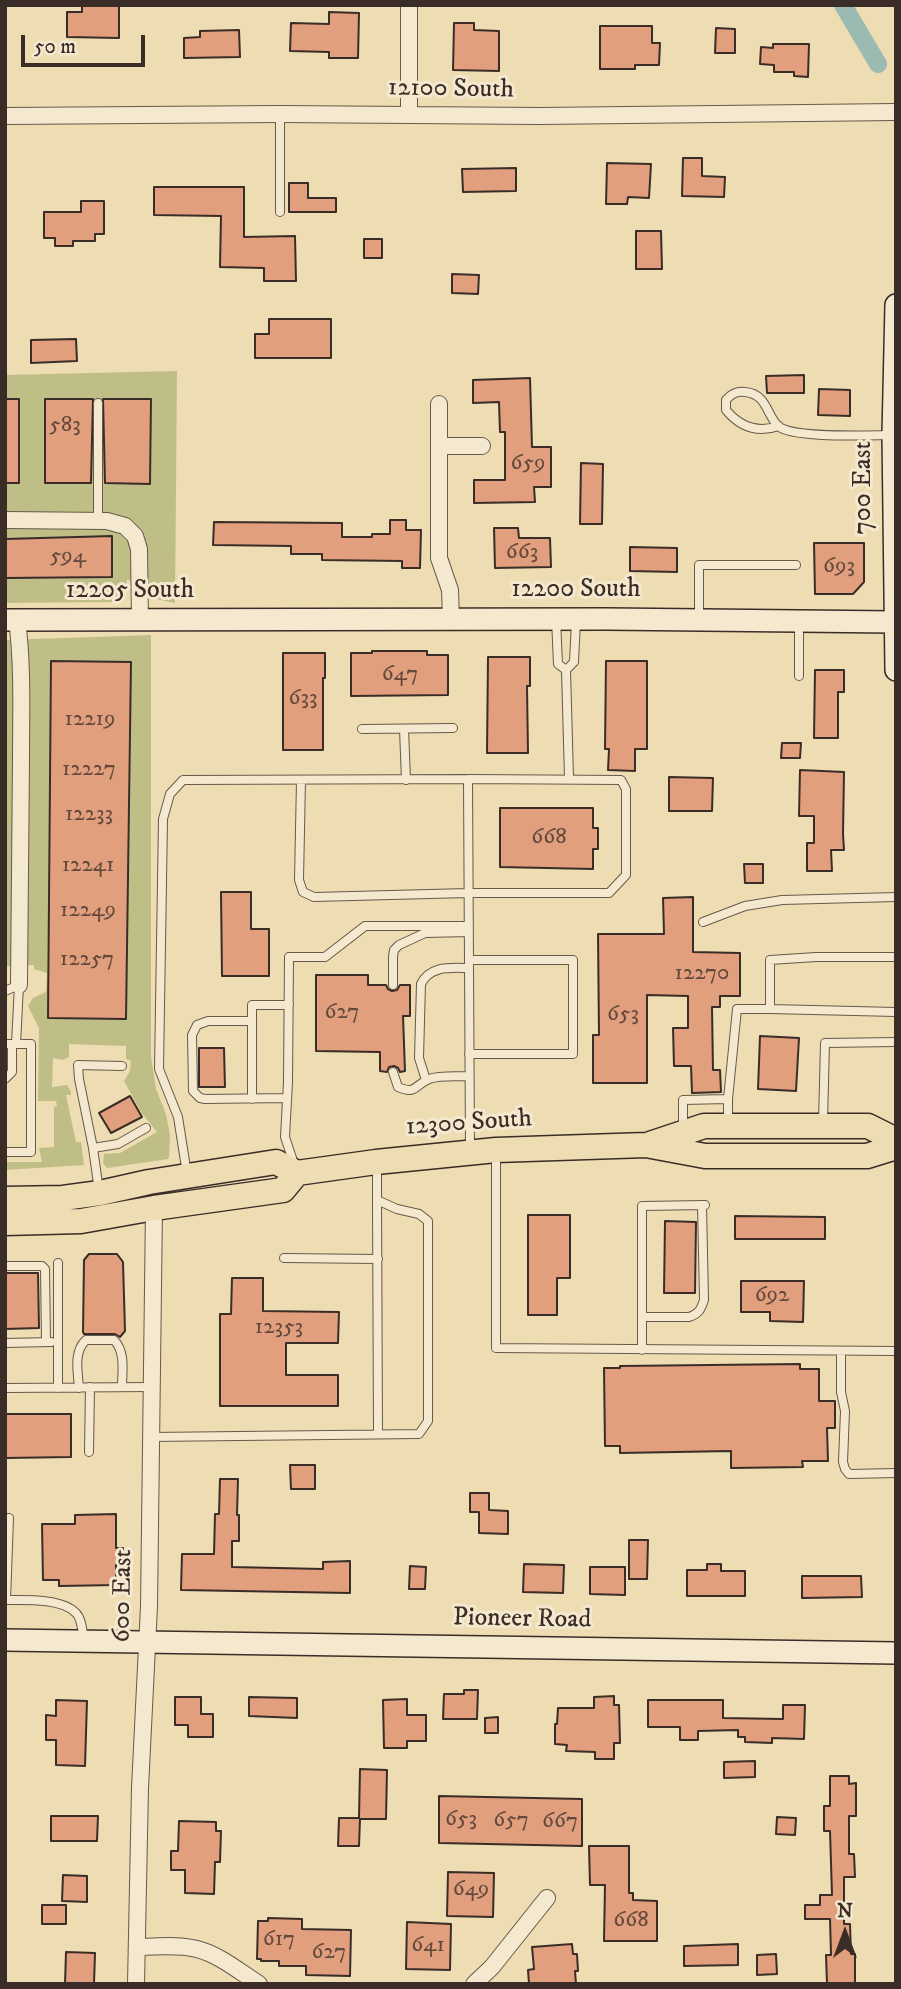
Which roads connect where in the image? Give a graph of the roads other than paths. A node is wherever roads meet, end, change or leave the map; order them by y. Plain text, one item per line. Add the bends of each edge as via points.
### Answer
1 (408, 5) edge
2 (896, 112) edge
3 (280, 114) junction
4 (409, 114) junction
5 (5, 116) edge
6 (280, 212) dead end
7 (896, 305) edge
8 (98, 403) dead end
9 (439, 404) dead end
10 (779, 426) junction
11 (893, 435) junction
12 (440, 446) junction
13 (482, 446) dead end
14 (5, 520) edge
15 (98, 520) junction
16 (796, 565) dead end
17 (256, 619) joint
18 (451, 619) junction
19 (566, 619) junction
20 (11, 620) edge
21 (699, 620) junction
22 (140, 621) junction
23 (799, 621) junction
24 (895, 622) edge
25 (566, 670) junction
26 (896, 670) edge
27 (799, 676) dead end
28 (13, 697) edge
29 (453, 728) dead end
30 (362, 729) dead end
31 (404, 729) junction
32 (569, 778) junction
33 (468, 779) junction
34 (300, 780) junction
35 (406, 780) junction
36 (468, 893) junction
37 (896, 897) edge
38 (703, 922) dead end
39 (469, 929) junction
40 (896, 957) edge
41 (469, 964) junction
42 (393, 985) dead end
43 (12, 988) edge
44 (289, 1004) junction
45 (770, 1009) junction
46 (896, 1012) edge
47 (252, 1021) junction
48 (896, 1042) edge
49 (11, 1044) edge
50 (469, 1054) junction
51 (122, 1066) dead end
52 (393, 1072) dead end
53 (469, 1076) junction
54 (5, 1079) edge
55 (426, 1080) junction
56 (287, 1098) junction
57 (252, 1099) junction
58 (728, 1099) junction
59 (823, 1125) junction
60 (728, 1126) junction
61 (146, 1128) dead end
62 (683, 1132) junction
63 (896, 1140) edge
64 (646, 1145) junction
65 (896, 1147) edge
66 (93, 1148) junction
67 (496, 1150) junction
68 (5, 1152) edge
69 (470, 1152) junction
70 (376, 1162) junction
71 (297, 1173) junction
72 (187, 1177) junction
73 (100, 1194) junction
74 (5, 1199) edge
75 (377, 1200) junction
76 (154, 1208) junction
77 (5, 1223) edge
78 (284, 1258) dead end
79 (378, 1259) junction
80 (58, 1263) dead end
81 (5, 1266) edge
82 (642, 1317) junction
83 (46, 1342) junction
84 (58, 1342) junction
85 (5, 1343) edge
86 (642, 1349) junction
87 (841, 1351) junction
88 (896, 1351) edge
89 (90, 1387) junction
90 (121, 1387) junction
91 (152, 1387) junction
92 (5, 1388) edge
93 (58, 1388) junction
94 (79, 1388) junction
95 (378, 1434) junction
96 (150, 1437) junction
97 (89, 1452) dead end
98 (896, 1473) edge
99 (9, 1518) dead end
100 (6, 1600) edge
101 (5, 1640) edge
102 (85, 1642) junction
103 (148, 1643) junction
104 (896, 1653) edge
105 (547, 1898) dead end
106 (137, 1947) junction
107 (136, 1984) edge
108 (259, 1984) edge
109 (474, 1984) edge

1 - 4 street
2 - 4 street, 12100 South
3 - 4 street, 12100 South
3 - 5 street, 12100 South
3 - 6 lane
7 - 11 street, 700 East
8 - 15 lane
9 - 12 street
10 - 10 lane via 752,393 734,393 726,400 726,410 746,427
10 - 11 lane via 807,433
11 - 24 street, 700 East
12 - 13 street
12 - 18 street via 439,558 450,590
14 - 15 street
15 - 22 street via 125,526 137,540
16 - 21 lane via 699,565
17 - 18 street, 12200 South
17 - 22 street, 12205 South
18 - 19 street, 12200 South
19 - 21 street, 12200 South
19 - 25 lane via 558,664
19 - 25 lane via 575,662
20 - 22 street, 12205 South
20 - 28 street via 22,671
21 - 23 street, 12200 South
23 - 24 street, 12200 South
23 - 27 lane
24 - 26 street, 700 East
25 - 32 lane
28 - 43 street via 21,794
29 - 31 lane
30 - 31 lane
31 - 35 lane
32 - 33 lane
32 - 36 lane via 621,780 626,789 626,875 609,893
33 - 35 lane
33 - 36 lane
34 - 35 lane
34 - 36 lane via 299,880 303,892 314,897
34 - 72 lane via 183,780 170,794 163,819 159,1069 178,1117
36 - 39 lane
37 - 38 lane via 782,900 745,906
39 - 41 lane
39 - 42 lane via 425,933 399,945 394,950
39 - 44 lane via 365,926 325,957 289,957
40 - 45 lane via 771,960
41 - 50 lane
41 - 50 lane via 573,960 573,1054
41 - 55 lane via 432,970 421,984 419,1058
43 - 49 lane
44 - 47 lane via 252,1004
44 - 56 lane
45 - 46 lane
45 - 58 lane via 737,1009
47 - 57 lane
47 - 57 lane via 208,1021 197,1025 192,1035 195,1095
48 - 59 lane via 825,1043
49 - 54 lane via 12,1072
49 - 68 lane via 31,1044 31,1152
50 - 53 lane
51 - 66 lane via 78,1065
52 - 55 lane via 403,1089 415,1090
53 - 55 lane
53 - 69 lane
56 - 57 lane
56 - 71 lane via 285,1137
58 - 60 lane
58 - 62 lane via 683,1100
59 - 60 main road, 12300 South
59 - 63 main road, 12300 South via 868,1126
60 - 62 main road, 12300 South
61 - 66 lane via 118,1144
62 - 64 main road, 12300 South
64 - 65 main road, 12300 South via 705,1156 867,1156
64 - 67 main road, 12300 South
66 - 73 lane
67 - 69 main road, 12300 South
67 - 86 lane via 496,1348
69 - 70 main road, 12300 South
70 - 71 main road, 12300 South
70 - 75 lane
71 - 72 main road, 12300 South via 276,1162
71 - 76 main road, 12300 South via 283,1190
72 - 73 main road, 12300 South
73 - 74 main road, 12300 South
75 - 79 lane
75 - 95 lane via 419,1213 428,1221 428,1421 419,1434
76 - 77 main road, 12300 South via 81,1221
76 - 91 street, 600 East
78 - 79 lane
79 - 95 lane
80 - 84 lane
81 - 83 lane via 45,1269
82 - 82 lane via 642,1206 703,1205 701,1308 689,1317
82 - 86 lane
83 - 84 lane
83 - 85 lane
84 - 93 lane
86 - 87 lane
87 - 88 lane
87 - 98 lane via 845,1469 849,1474
89 - 90 lane
89 - 94 lane
89 - 97 lane
90 - 91 lane
90 - 94 lane via 120,1346 114,1340 86,1340 78,1352
91 - 96 street, 600 East
92 - 93 lane
93 - 94 lane
95 - 96 lane
96 - 103 street, 600 East
99 - 100 lane
100 - 102 lane via 67,1605 78,1614
101 - 102 street, Pioneer Road
102 - 103 street, Pioneer Road
103 - 104 street, Pioneer Road
103 - 106 street, 600 East
105 - 109 street
106 - 107 street, 600 East
106 - 108 street via 199,1949

